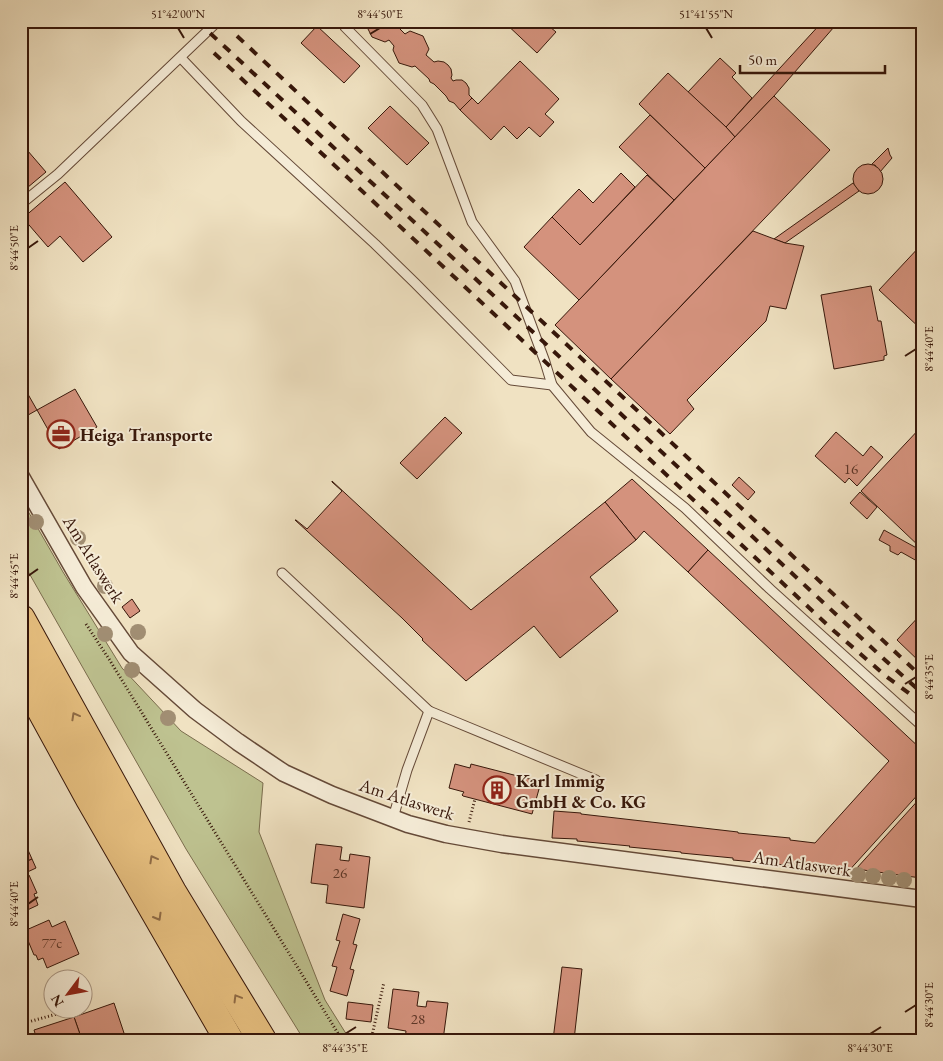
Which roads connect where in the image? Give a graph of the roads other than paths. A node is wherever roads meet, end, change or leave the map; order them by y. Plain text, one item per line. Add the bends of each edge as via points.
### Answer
1 (218, 21) edge
2 (342, 21) edge
3 (180, 58) junction
4 (21, 204) edge
5 (552, 386) junction
6 (21, 477) edge
7 (282, 573) dead end
8 (21, 619) edge
9 (21, 673) edge
10 (429, 710) junction
11 (922, 726) edge
12 (596, 780) dead end
13 (393, 818) junction
14 (922, 899) edge
15 (229, 1040) edge
16 (262, 1040) edge

1 - 3 lane
2 - 5 lane via 422,105 437,129 472,222 515,281
3 - 4 lane via 58,174
3 - 5 lane via 241,120 415,282 511,380
5 - 11 lane via 591,432 685,508
6 - 13 street, Am Atlaswerk via 84,587 131,654 195,710 284,773
7 - 10 lane
16 -> 8 highway via 172,892
9 -> 15 highway
10 - 12 lane
10 - 13 lane
13 - 14 street, Am Atlaswerk via 446,834 502,844

